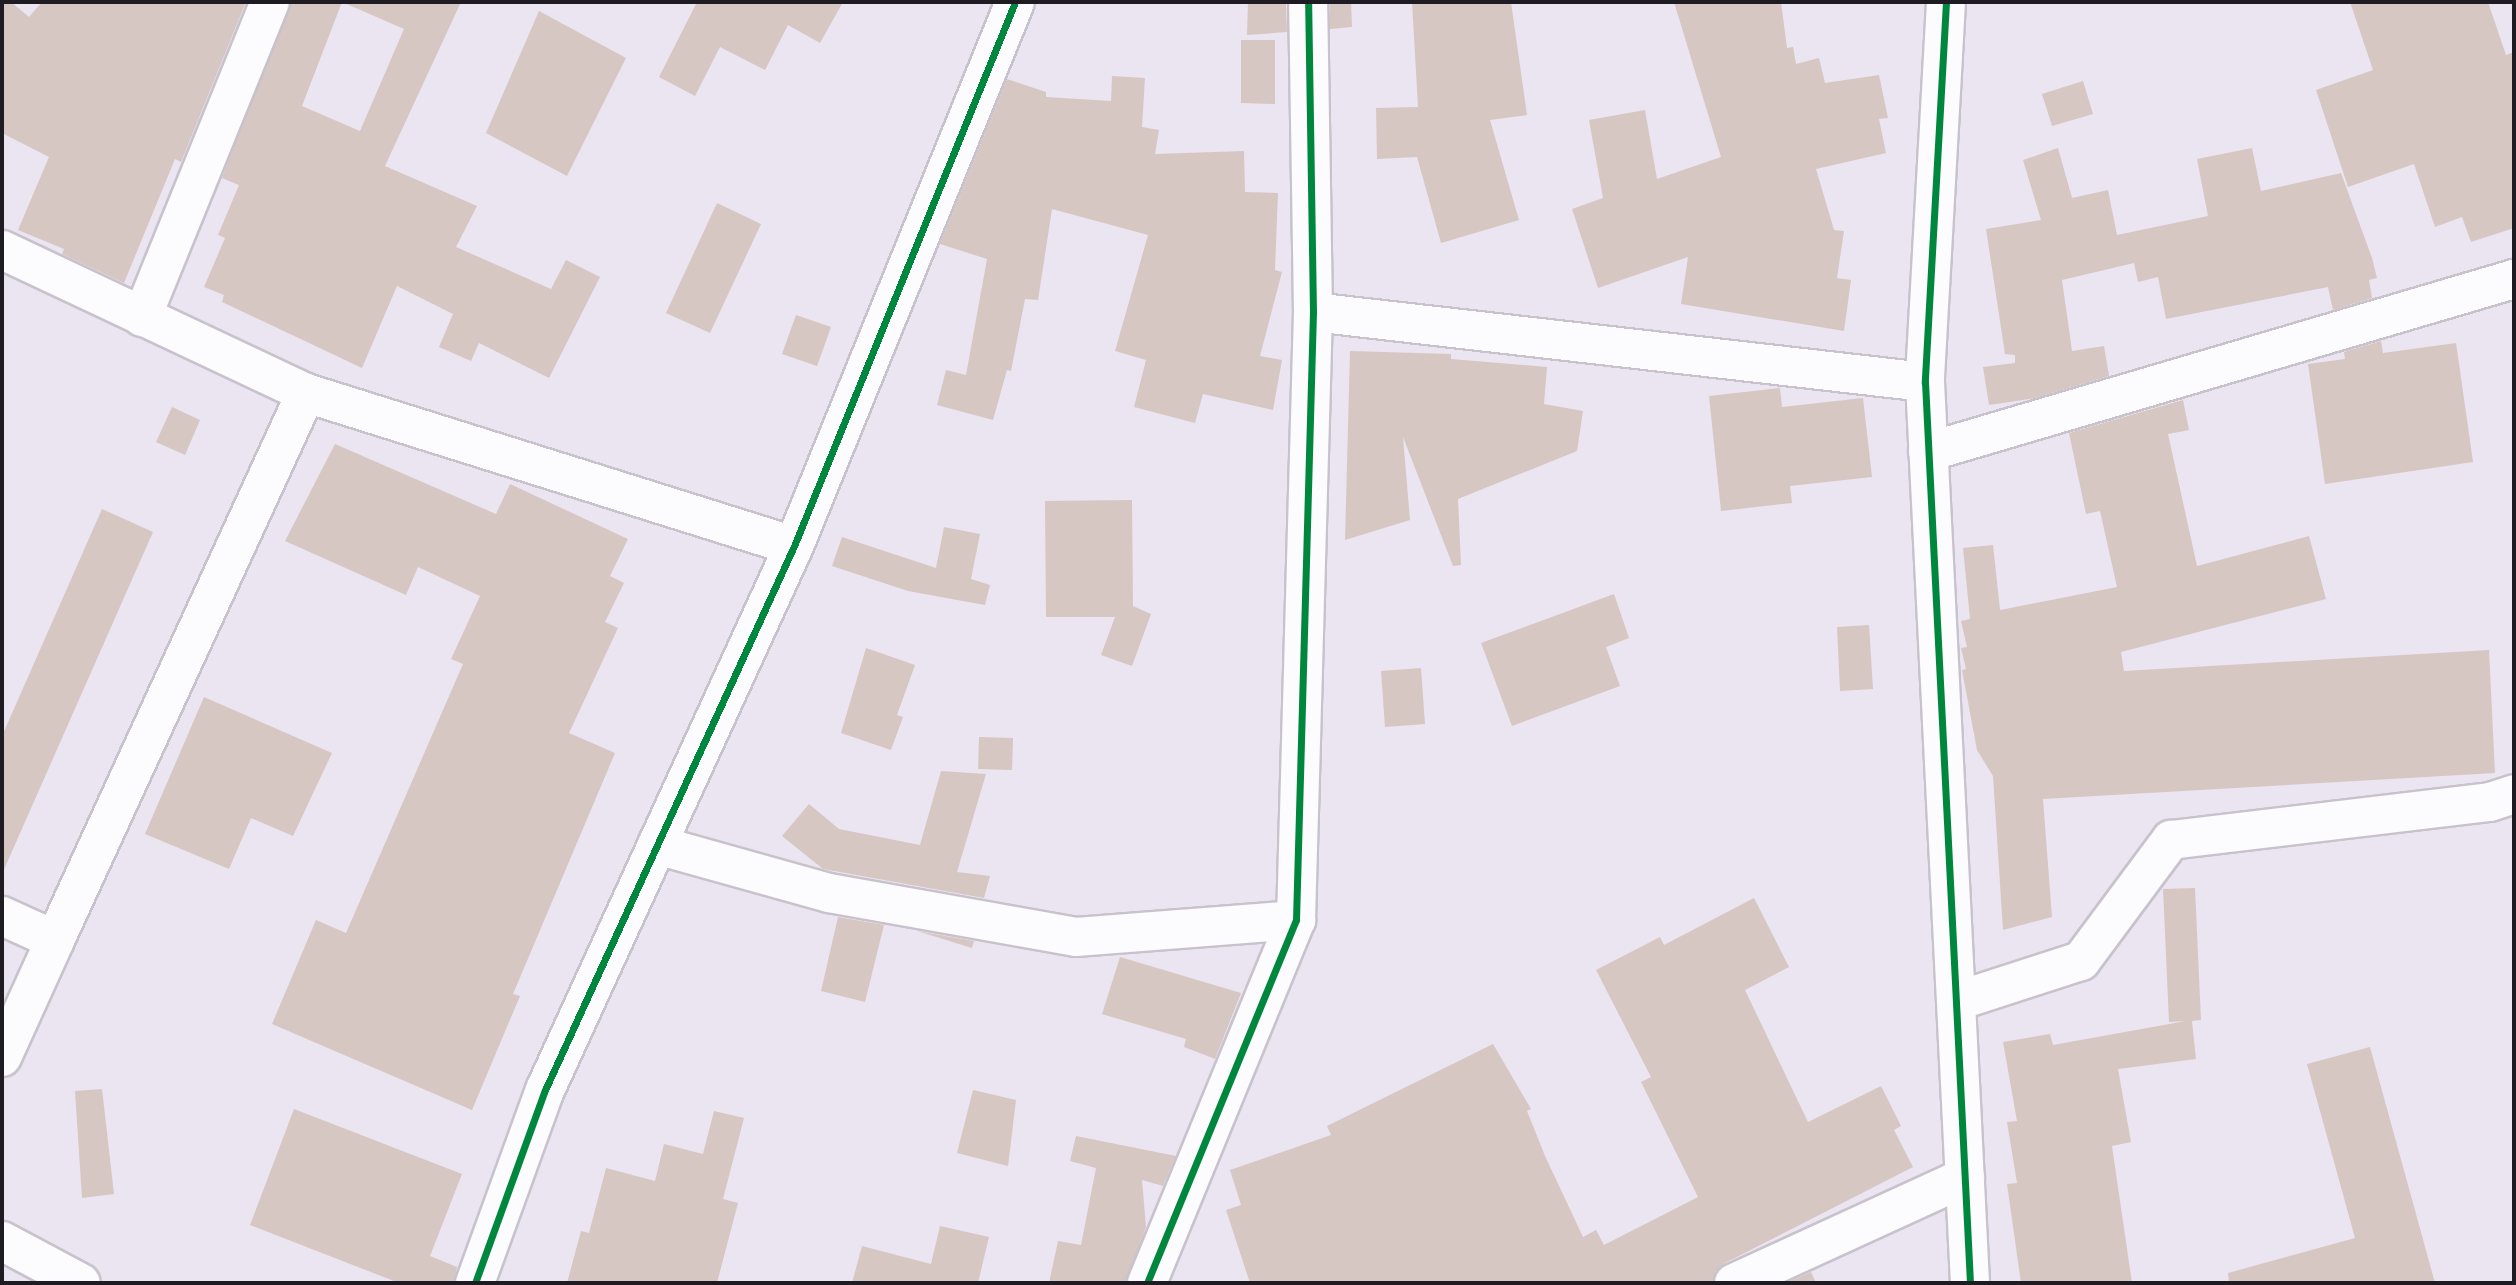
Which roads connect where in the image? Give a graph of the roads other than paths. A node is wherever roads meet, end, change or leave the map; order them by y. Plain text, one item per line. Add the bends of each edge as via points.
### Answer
1 (270, 2) edge
2 (1015, 2) edge
3 (1308, 2) edge
4 (1946, 2) edge
5 (2, 250) edge
6 (2514, 279) edge
7 (1313, 312) junction
8 (142, 317) junction
9 (1925, 382) junction
10 (306, 393) junction
11 (1928, 452) junction
12 (794, 546) junction
13 (2514, 794) edge
14 (657, 845) junction
15 (2, 916) edge
16 (1296, 920) junction
17 (55, 940) junction
18 (1957, 1001) junction
19 (2, 1057) edge
20 (1965, 1177) junction
21 (2, 1241) edge
22 (81, 1283) edge
23 (475, 1283) edge
24 (1147, 1283) edge
25 (1734, 1283) edge
26 (1970, 1283) edge

1 - 8 street
2 - 12 street
3 - 7 street
4 - 9 street
5 - 8 street
6 - 11 street
7 - 9 street
7 - 16 street
8 - 10 street
9 - 11 street
10 - 12 street
10 - 17 street
11 - 18 street
12 - 14 street
13 - 18 street via 2490,802 2171,840 2081,961
14 - 16 street via 829,893 1076,937
14 - 23 street via 545,1090
15 - 17 street
16 - 24 street
17 - 19 street
18 - 20 street
20 - 25 street
20 - 26 street
21 - 22 street

